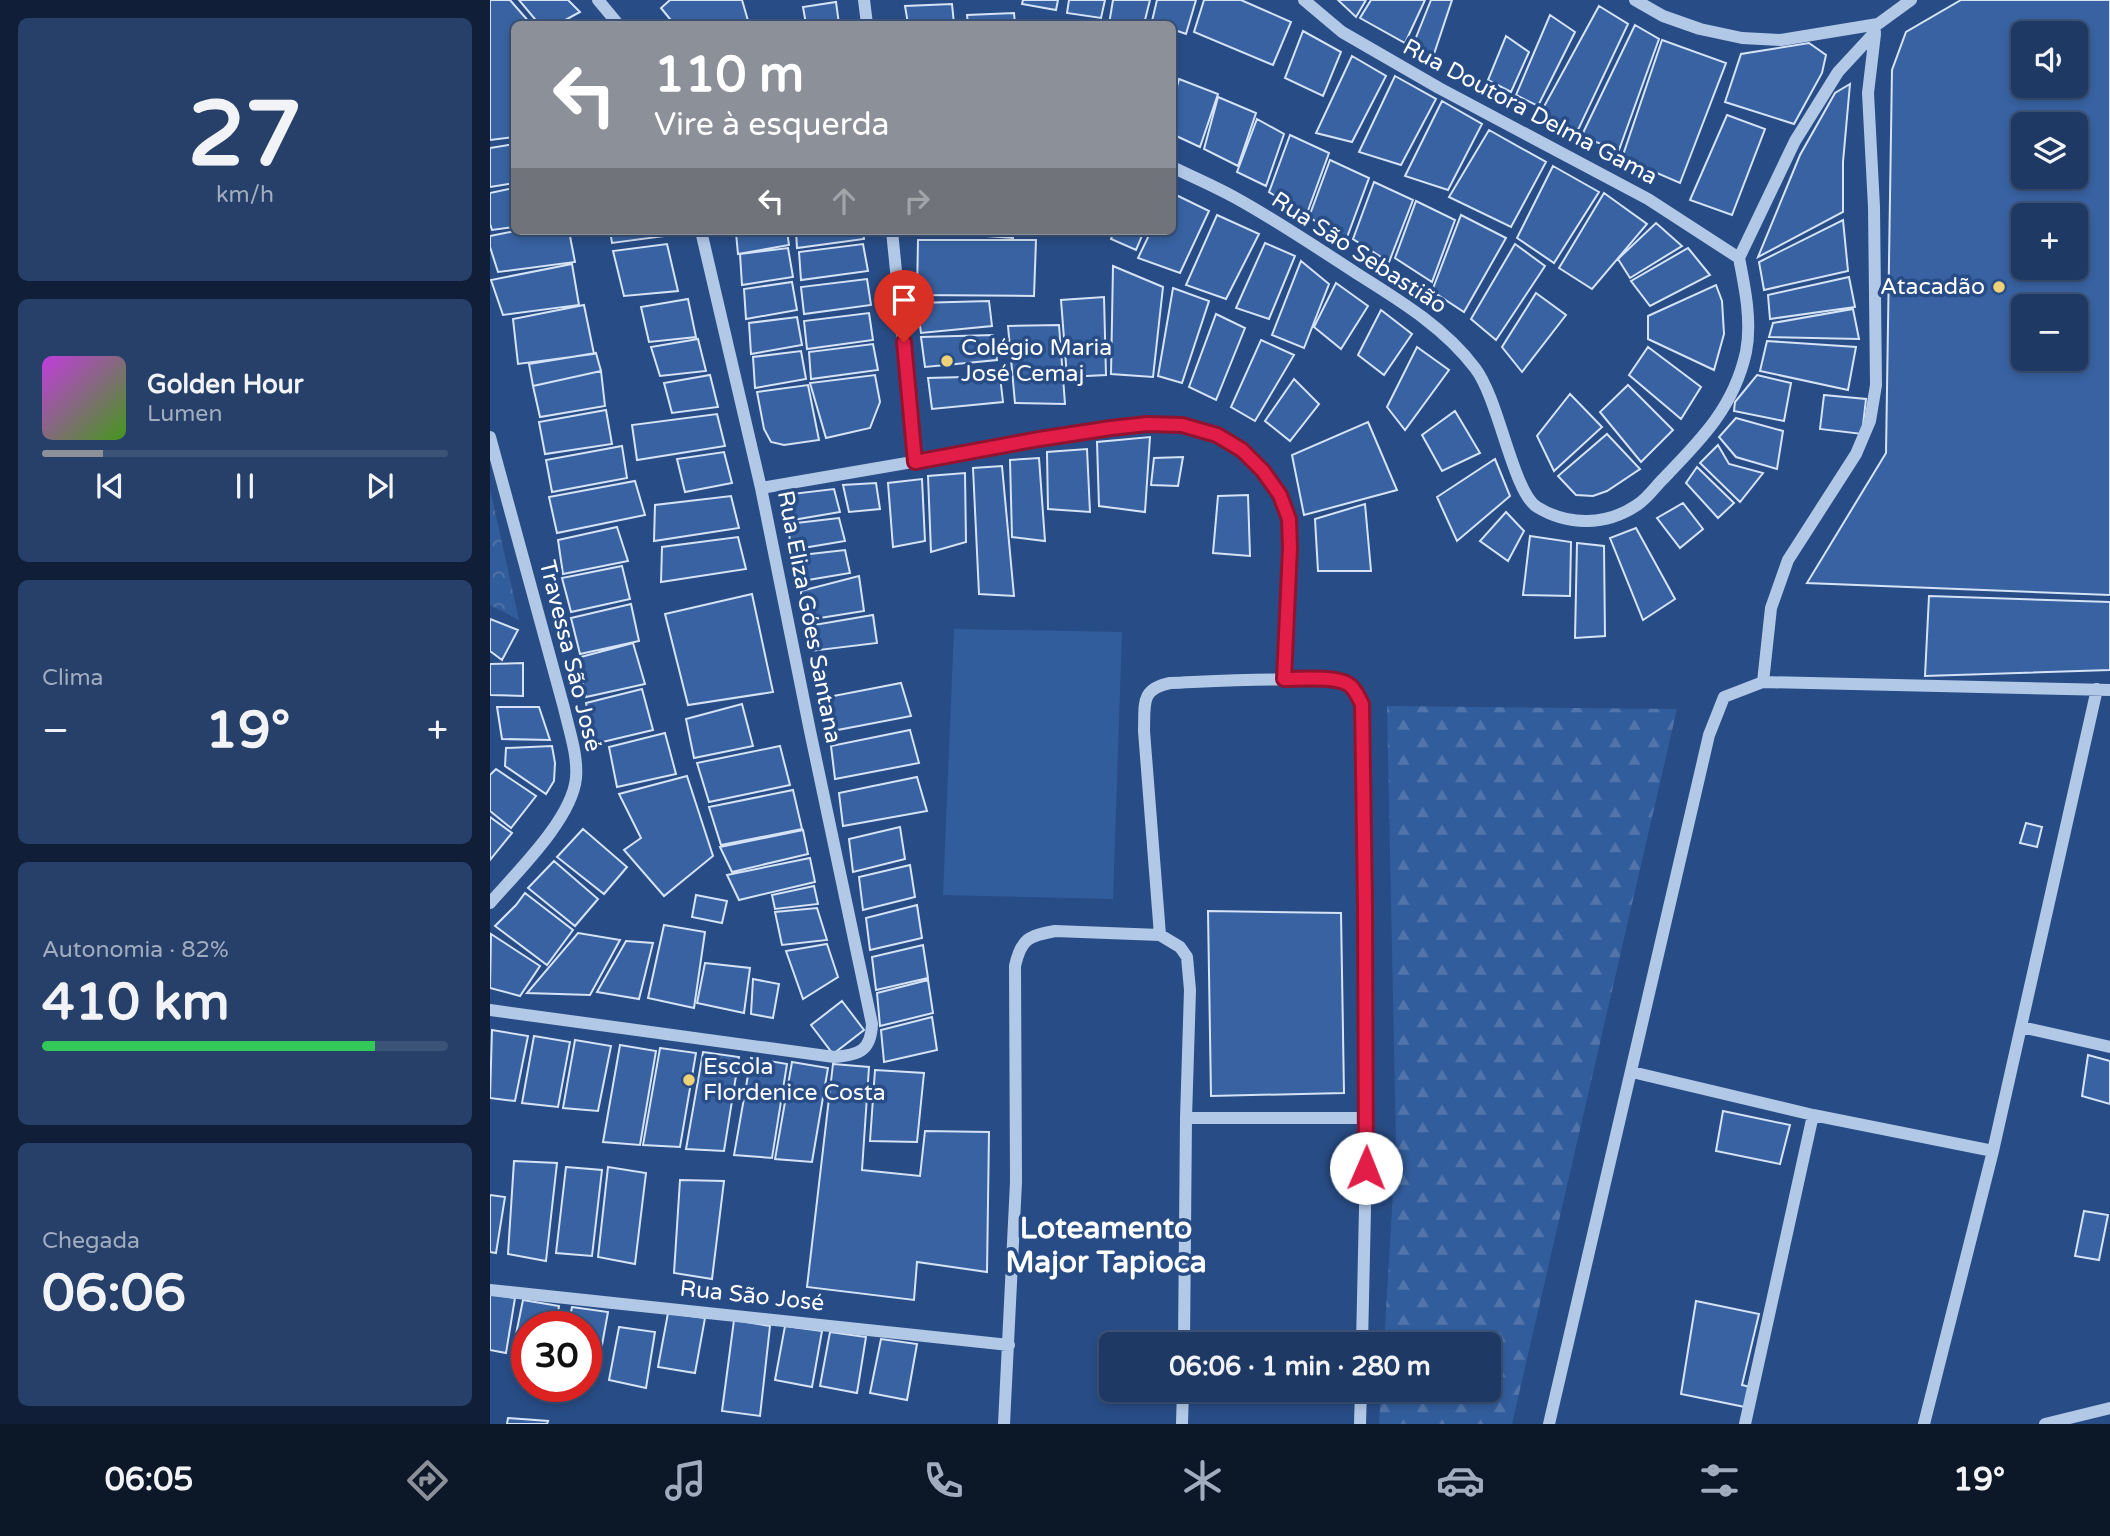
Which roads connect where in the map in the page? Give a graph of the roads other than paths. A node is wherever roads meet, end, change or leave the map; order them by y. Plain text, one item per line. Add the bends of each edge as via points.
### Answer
1 (598, 0) edge
2 (864, 0) edge
3 (1304, 0) edge
4 (1635, 0) edge
5 (1911, 0) edge
6 (616, 21) edge
7 (867, 21) edge
8 (1876, 29) junction
9 (1176, 169) edge
10 (702, 235) edge
11 (892, 235) edge
12 (1739, 258) junction
13 (490, 438) edge
14 (915, 462) junction
15 (761, 488) junction
16 (1284, 679) junction
17 (1763, 682) junction
18 (2104, 690) edge
19 (490, 903) edge
20 (1160, 935) junction
21 (490, 1010) edge
22 (2021, 1027) junction
23 (2110, 1047) edge
24 (1632, 1072) junction
25 (1813, 1115) junction
26 (1186, 1118) junction
27 (1367, 1118) junction
28 (1993, 1151) junction
29 (490, 1290) edge
30 (1184, 1332) edge
31 (1362, 1332) edge
32 (1009, 1345) junction
33 (1183, 1402) edge
34 (1361, 1402) edge
35 (2110, 1408) edge
36 (1003, 1424) edge
37 (1182, 1424) edge
38 (1360, 1424) edge
39 (1549, 1424) edge
40 (1745, 1424) edge
41 (1924, 1424) edge
42 (2045, 1424) edge

1 - 6 street
2 - 7 street
3 - 12 street, Rua Doutora Delma Gama via 1342,32 1648,199
4 - 8 street via 1663,16 1742,38 1781,40
5 - 8 street
8 - 12 street via 1838,72 1802,130
8 - 17 street via 1868,93 1876,385 1870,421 1856,454 1788,561 1771,608
9 - 12 street, Rua São Sebastião via 1236,198 1420,314 1476,369 1487,387 1519,482 1534,505 1562,519 1585,523 1638,505 1716,422 1735,387 1746,351 1745,290
10 - 15 street, Rua Eliza Góes Santana
11 - 14 street
13 - 19 street, Travessa São José via 564,708 576,777 561,820
14 - 15 street
14 - 16 street via 1147,424 1182,425 1217,435 1242,450 1263,471 1280,495 1289,519
15 - 21 street, Rua Eliza Góes Santana via 870,1013 868,1044 856,1054 834,1057
16 - 20 street via 1170,682 1149,692 1144,731
16 - 27 street via 1348,684 1362,704
17 - 18 street
17 - 24 street via 1724,697 1709,735
18 - 22 street
20 - 26 street via 1180,947 1190,972
20 - 32 street via 1055,932 1039,934 1019,949 1015,966 1016,1182
22 - 23 street
22 - 28 street
24 - 25 street
24 - 39 street
25 - 28 street
25 - 40 street
26 - 27 street
26 - 30 street
27 - 31 street
28 - 41 street
29 - 32 street, Rua São José
32 - 36 street
33 - 37 street
34 - 38 street
35 - 42 street

